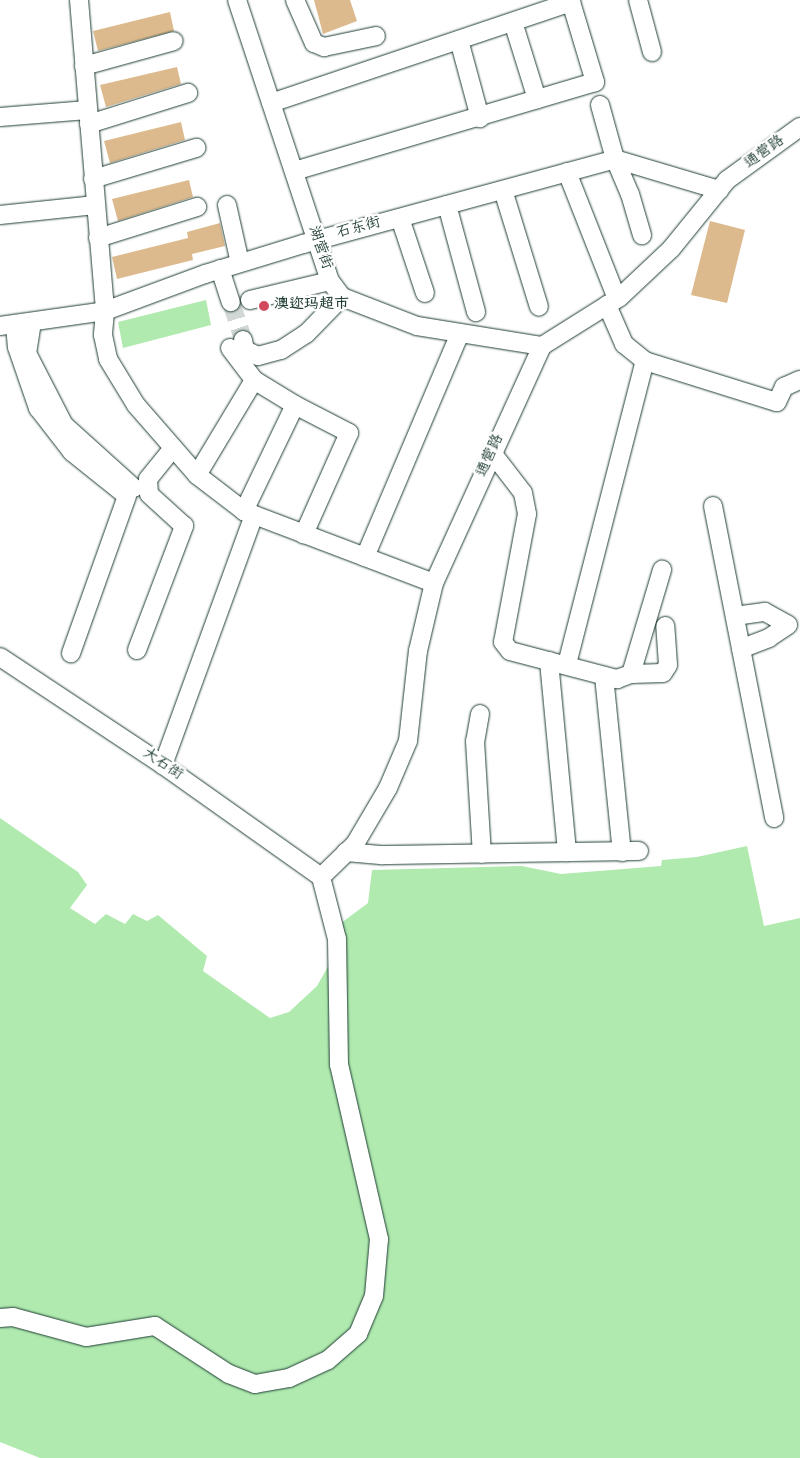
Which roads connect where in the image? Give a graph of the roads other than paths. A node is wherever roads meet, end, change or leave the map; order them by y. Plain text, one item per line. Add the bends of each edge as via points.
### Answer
1 (79, 0) edge
2 (237, 0) edge
3 (295, 0) edge
4 (638, 0) edge
5 (514, 22) junction
6 (376, 36) dead end
7 (459, 40) junction
8 (174, 41) dead end
9 (652, 52) dead end
10 (84, 66) junction
11 (188, 94) dead end
12 (537, 100) junction
13 (271, 103) junction
14 (600, 105) dead end
15 (0, 117) edge
16 (88, 117) junction
17 (480, 118) junction
18 (800, 128) edge
19 (196, 148) dead end
20 (615, 159) junction
21 (294, 170) junction
22 (567, 172) junction
23 (93, 179) junction
24 (503, 190) junction
25 (719, 190) junction
26 (95, 205) junction
27 (227, 205) dead end
28 (447, 205) junction
29 (197, 207) dead end
30 (0, 215) edge
31 (400, 218) junction
32 (642, 236) dead end
33 (98, 238) junction
34 (317, 240) junction
35 (240, 263) junction
36 (220, 270) junction
37 (330, 280) junction
38 (425, 293) dead end
39 (342, 297) junction
40 (250, 300) dead end
41 (231, 302) tunnel mouth
42 (612, 302) junction
43 (539, 307) dead end
44 (104, 311) junction
45 (476, 312) dead end
46 (32, 322) junction
47 (8, 325) edge
48 (460, 332) junction
49 (542, 346) junction
50 (645, 361) junction
51 (254, 380) junction
52 (800, 380) edge
53 (295, 405) junction
54 (173, 448) junction
55 (493, 454) junction
56 (197, 475) junction
57 (134, 488) dead end
58 (713, 506) dead end
59 (249, 513) junction
60 (304, 534) junction
61 (365, 556) junction
62 (662, 570) dead end
63 (434, 583) junction
64 (734, 616) junction
65 (794, 624) edge
66 (665, 626) dead end
67 (741, 649) junction
68 (137, 650) dead end
69 (71, 653) dead end
70 (0, 656) edge
71 (549, 661) junction
72 (567, 664) junction
73 (631, 674) junction
74 (604, 676) junction
75 (480, 714) dead end
76 (163, 765) junction
77 (774, 818) dead end
78 (346, 852) junction
79 (567, 852) junction
80 (482, 854) junction
81 (321, 877) junction
82 (0, 1318) edge

1 - 10 street
2 - 13 street, 湖营街
3 - 6 street via 314,43 324,47
4 - 9 street
5 - 7 street
5 - 12 street
5 - 12 street via 571,2 595,82
7 - 13 street
7 - 17 street
8 - 10 street
10 - 16 street
11 - 16 street
12 - 17 street
13 - 21 street, 湖营街
14 - 20 street
15 - 16 street
16 - 23 street
17 - 21 street
18 - 25 street, 通营路 via 727,180
19 - 23 street
20 - 22 street, 石东街
20 - 25 street
20 - 32 street via 630,194
21 - 34 street, 湖营街
22 - 24 street, 石东街
22 - 42 street
23 - 26 street
24 - 28 street, 石东街
24 - 43 street
25 - 42 street, 通营路 via 671,248
26 - 30 street
26 - 33 street
27 - 35 street
28 - 31 street, 石东街
28 - 45 street
29 - 33 street
31 - 34 street, 石东街
31 - 38 street
33 - 44 street
34 - 35 street, 石东街
34 - 37 street, 湖营街
35 - 36 street, 石东街
36 - 41 street
36 - 44 street, 石东街
37 - 39 street, 湖营街
37 - 40 street
39 - 48 street via 417,326
39 - 51 street via 306,334 281,350 258,356 236,344
42 - 49 street, 通营路
42 - 50 street via 624,344
44 - 46 street, 石东街
44 - 54 street via 108,360 136,405
46 - 47 street, 石东街
46 - 57 street via 27,353 64,425
47 - 69 street via 38,408 72,452 127,496
48 - 49 street
48 - 61 street
49 - 55 street, 通营路
50 - 52 street via 777,402 784,387
50 - 72 street
51 - 53 street
51 - 56 street
53 - 59 street
53 - 60 street via 349,433
54 - 56 street
54 - 68 street via 148,479 148,494 184,526
55 - 63 street, 通营路
55 - 71 street via 523,493 527,514 502,642 510,651
56 - 59 street
58 - 64 street
59 - 60 street
59 - 76 street
60 - 61 street
61 - 63 street
62 - 73 street
63 - 78 street, 通营路 via 418,650 408,741 388,788 355,844
64 - 65 street via 765,612
64 - 67 street
65 - 67 street
66 - 73 street via 668,665 663,673
67 - 77 street
70 - 76 street, 大石街
71 - 72 street
71 - 79 street
72 - 74 street
73 - 74 street via 617,679
74 - 79 street via 631,852
75 - 80 street via 476,741
76 - 81 street, 大石街
78 - 80 street
78 - 81 street, 通营路
79 - 80 street
81 - 82 street via 337,939 339,1065 379,1239 374,1296 358,1334 328,1360 288,1378 255,1384 229,1374 155,1326 86,1337 13,1317

